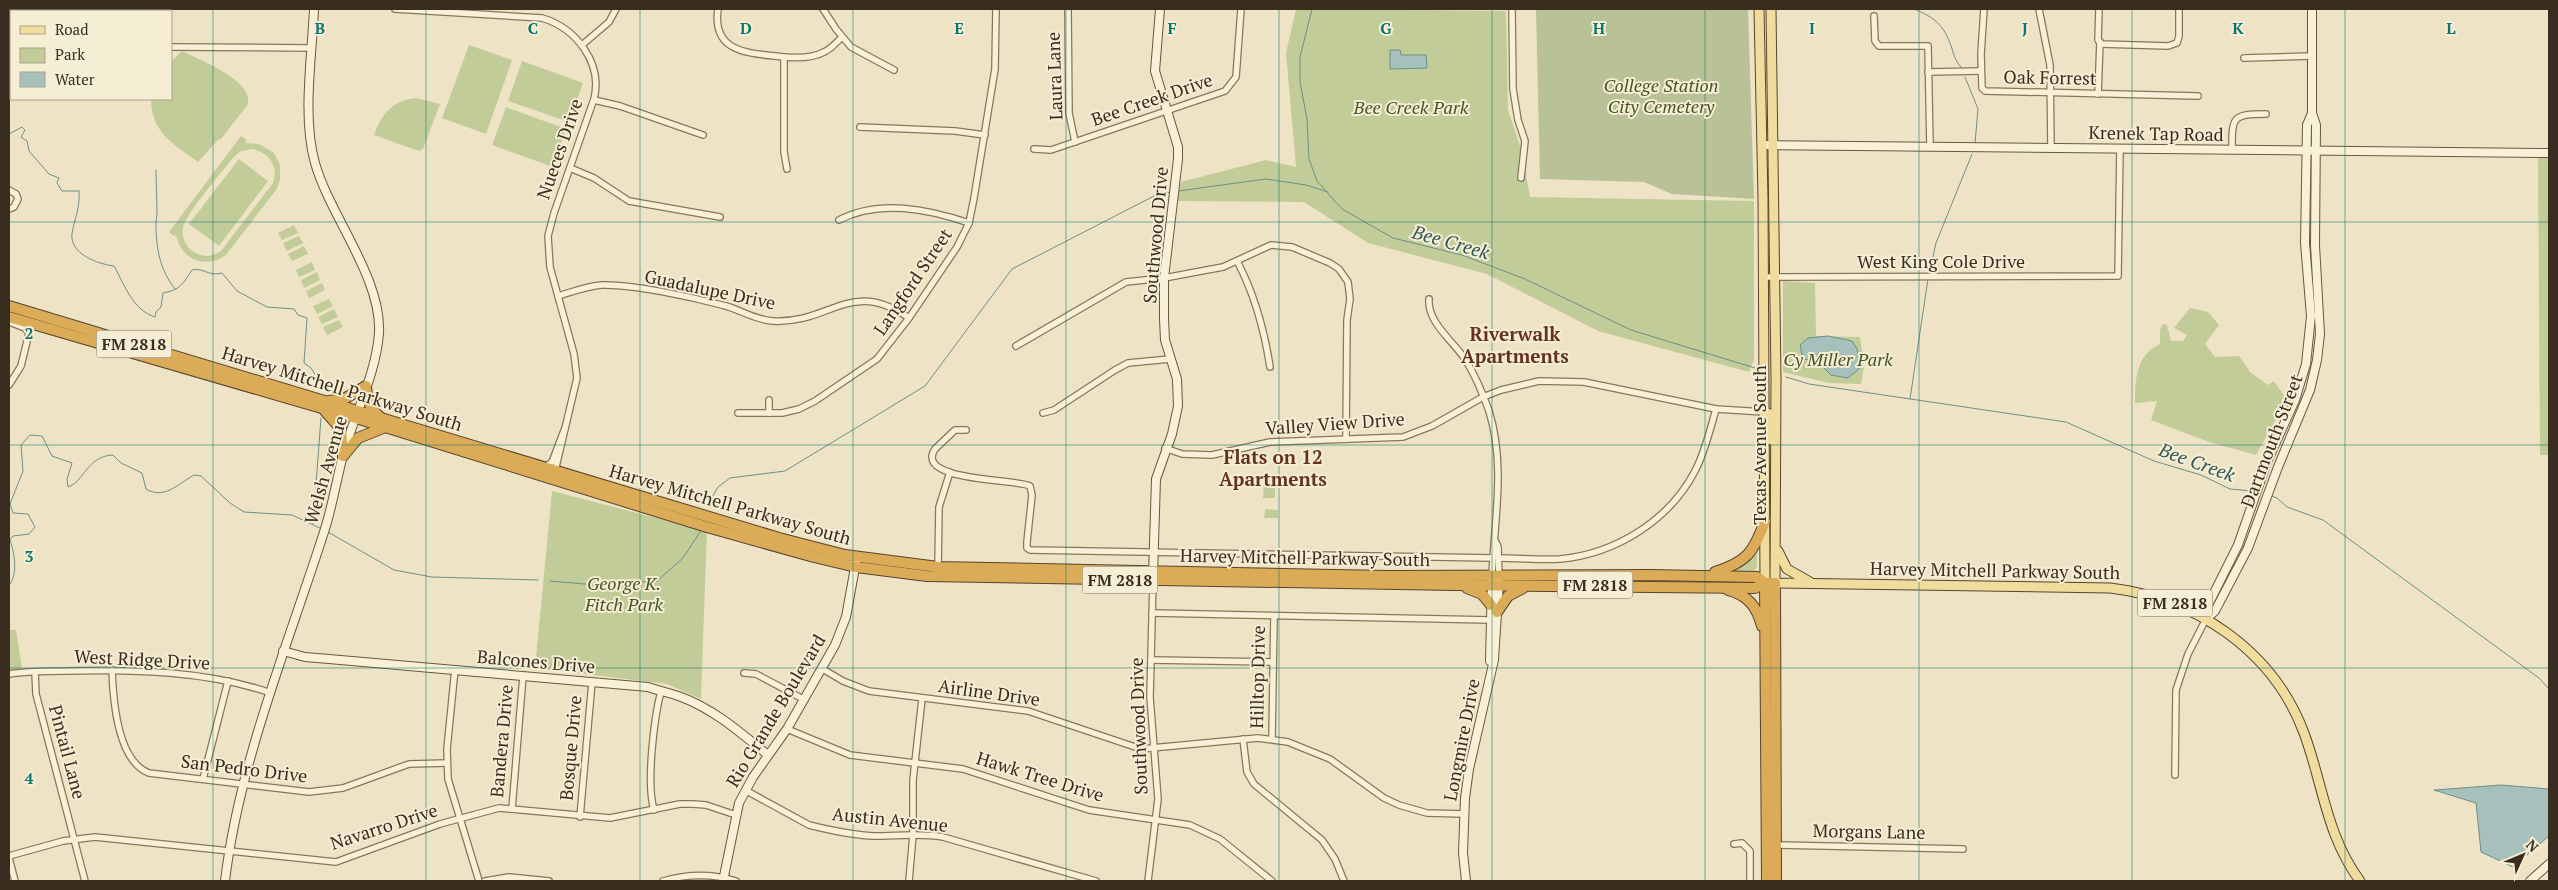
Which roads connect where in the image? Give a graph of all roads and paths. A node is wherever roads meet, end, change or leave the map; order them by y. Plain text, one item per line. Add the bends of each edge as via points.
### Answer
1 (314, 9) edge
2 (395, 9) edge
3 (616, 9) edge
4 (718, 9) edge
5 (823, 9) edge
6 (996, 9) edge
7 (1068, 9) edge
8 (1160, 9) edge
9 (1241, 9) edge
10 (1512, 9) edge
11 (1759, 9) edge
12 (1771, 9) edge
13 (1984, 9) edge
14 (2039, 9) edge
15 (2099, 9) edge
16 (2180, 9) edge
17 (2312, 9) edge
18 (447, 10) edge
19 (528, 12) edge
20 (1874, 16) dead end
21 (842, 37) junction
22 (2100, 42) junction
23 (582, 45) junction
24 (172, 47) edge
25 (312, 48) junction
26 (2312, 56) junction
27 (784, 57) junction
28 (2244, 58) dead end
29 (894, 70) dead end
30 (1982, 71) junction
31 (1928, 72) junction
32 (2051, 93) junction
33 (2098, 94) junction
34 (2198, 96) dead end
35 (594, 100) junction
36 (1168, 112) junction
37 (2312, 113) junction
38 (2266, 114) dead end
39 (860, 127) dead end
40 (703, 135) dead end
41 (984, 135) junction
42 (1076, 142) junction
43 (1762, 145) junction
44 (1774, 145) junction
45 (1930, 147) junction
46 (2051, 148) junction
47 (2120, 148) junction
48 (1034, 149) dead end
49 (2232, 150) junction
50 (2307, 151) junction
51 (2316, 151) junction
52 (2549, 153) edge
53 (570, 168) junction
54 (787, 169) dead end
55 (1521, 178) dead end
56 (9, 190) edge
57 (9, 209) edge
58 (720, 217) dead end
59 (839, 220) dead end
60 (968, 223) junction
61 (1238, 261) junction
62 (1764, 277) junction
63 (1776, 277) junction
64 (1164, 278) junction
65 (558, 296) junction
66 (1429, 299) dead end
67 (9, 306) edge
68 (9, 317) edge
69 (909, 318) junction
70 (9, 322) edge
71 (43, 327) junction
72 (29, 333) junction
73 (1016, 346) dead end
74 (1170, 359) junction
75 (1270, 366) dead end
76 (1764, 366) junction
77 (9, 385) edge
78 (366, 386) junction
79 (1483, 397) junction
80 (769, 400) dead end
81 (324, 405) junction
82 (1716, 409) junction
83 (1776, 410) junction
84 (1764, 412) junction
85 (738, 413) dead end
86 (769, 413) junction
87 (1043, 413) dead end
88 (357, 415) junction
89 (384, 423) junction
90 (565, 428) junction
91 (966, 430) dead end
92 (1346, 439) junction
93 (1165, 448) junction
94 (1776, 449) junction
95 (343, 456) junction
96 (555, 471) junction
97 (543, 472) junction
98 (950, 472) junction
99 (1764, 521) junction
100 (1775, 544) junction
101 (1154, 552) junction
102 (1496, 558) junction
103 (856, 562) junction
104 (938, 567) junction
105 (1153, 576) junction
106 (1704, 576) junction
107 (1495, 581) junction
108 (1770, 583) junction
109 (1812, 583) junction
110 (1532, 585) junction
111 (1454, 586) junction
112 (1717, 587) junction
113 (1493, 612) junction
114 (1152, 613) junction
115 (1274, 616) junction
116 (2206, 619) junction
117 (1766, 638) junction
118 (283, 651) junction
119 (1151, 660) junction
120 (1273, 662) junction
121 (821, 668) junction
122 (455, 669) junction
123 (112, 670) junction
124 (35, 672) junction
125 (744, 673) dead end
126 (9, 674) edge
127 (523, 676) junction
128 (228, 681) junction
129 (592, 682) junction
130 (661, 691) junction
131 (271, 693) junction
132 (922, 699) junction
133 (803, 700) junction
134 (787, 728) junction
135 (1243, 739) junction
136 (1272, 739) junction
137 (1155, 748) junction
138 (768, 755) junction
139 (447, 763) junction
140 (915, 763) junction
141 (2175, 775) dead end
142 (203, 779) junction
143 (244, 784) junction
144 (745, 790) junction
145 (512, 809) junction
146 (654, 810) junction
147 (736, 814) junction
148 (1464, 814) junction
149 (580, 817) junction
150 (459, 818) junction
151 (1155, 820) junction
152 (913, 835) junction
153 (76, 839) junction
154 (1734, 844) dead end
155 (1775, 845) junction
156 (1963, 849) dead end
157 (229, 852) junction
158 (9, 857) edge
159 (2549, 864) edge
160 (724, 880) edge
161 (15, 881) edge
162 (85, 881) edge
163 (225, 881) edge
164 (479, 881) edge
165 (485, 881) edge
166 (549, 881) edge
167 (663, 881) edge
168 (736, 881) edge
169 (909, 881) edge
170 (1096, 881) edge
171 (1148, 881) edge
172 (1272, 881) edge
173 (1344, 881) edge
174 (1466, 881) edge
175 (1750, 881) edge
176 (1767, 881) edge
177 (1776, 881) edge
178 (2360, 881) edge
179 (2530, 881) edge

1 - 25 street, Welsh Avenue
2 - 18 street, Nueces Drive
3 - 23 street via 609,22
4 - 27 street via 718,29 732,47 740,52
5 - 21 street
6 - 41 street, Langford Street via 995,69
7 - 42 street, Laura Lane via 1069,113
8 - 36 street, Southwood Drive via 1156,71
9 - 36 street, Bee Creek Drive via 1234,82 1219,95
10 - 55 street via 1513,89 1525,141
11 - 43 main road, Texas Avenue South
12 - 44 main road, Texas Avenue South
13 - 30 street, Oak Forrest
14 - 32 street via 2050,65
15 - 22 street
16 - 22 street via 2177,43 2168,46
17 - 26 street, Dartmouth Street
18 - 19 street, Nueces Drive
19 - 23 street, Nueces Drive via 558,24
20 - 31 street via 1875,41 1879,46 1928,46
21 - 27 street via 820,54
21 - 29 street via 857,52 880,60
22 - 33 street
23 - 35 street, Nueces Drive via 590,58 596,92
24 - 25 street
25 - 78 street, Welsh Avenue via 309,110 314,157 326,192 369,281 377,310 379,336
26 - 28 street
26 - 37 street, Dartmouth Street
27 - 54 street via 784,152
30 - 31 street
30 - 32 street, Oak Forrest via 1982,88 1985,91
31 - 45 street
32 - 33 street, Oak Forrest
32 - 46 street
33 - 34 street, Oak Forrest
35 - 40 street
35 - 53 street, Nueces Drive
36 - 42 street, Bee Creek Drive
36 - 64 street, Southwood Drive via 1178,147
37 - 50 street, Dartmouth Street via 2307,125
37 - 51 street, Dartmouth Street via 2316,125
38 - 49 street via 2243,114 2236,118 2232,123
39 - 41 street
41 - 60 street, Langford Street
42 - 48 street, Bee Creek Drive via 1050,150
43 - 44 street, Krenek Tap Road
43 - 62 main road, Texas Avenue South
44 - 45 street, Krenek Tap Road
44 - 63 main road, Texas Avenue South
45 - 46 street, Krenek Tap Road
46 - 47 street, Krenek Tap Road
47 - 49 street, Krenek Tap Road
47 - 63 street, West King Cole Drive via 2118,276
49 - 50 street, Krenek Tap Road
50 - 51 street, Krenek Tap Road
50 - 116 street, Dartmouth Street via 2305,243 2311,316 2310,337 2298,393 2267,462 2232,561 2207,607
51 - 52 street, Krenek Tap Road
51 - 116 street, Dartmouth Street via 2315,245 2320,334 2310,390 2239,566 2215,611
53 - 58 street via 594,178 629,201
53 - 65 street, Nueces Drive via 548,236 548,261
56 - 57 street via 18,199
59 - 60 street via 870,210 912,208
60 - 69 street, Langford Street via 957,246
61 - 64 street
61 - 75 street via 1259,309
61 - 92 street via 1260,248 1282,245 1330,263 1345,276 1350,289
62 - 63 street, West King Cole Drive
62 - 76 main road, Texas Avenue South
63 - 83 main road, Texas Avenue South
64 - 73 street via 1126,282
64 - 74 street, Southwood Drive via 1165,340
65 - 69 street, Guadalupe Drive via 601,286 620,286 724,305 760,320 786,321 826,312 857,300 872,300 884,303
65 - 90 street, Nueces Drive via 576,371 574,396
66 - 79 street, Longmire Drive via 1428,306 1436,321 1465,360
67 - 81 highway, Harvey Mitchell Parkway South / FM 2818
68 - 71 highway, Harvey Mitchell Parkway South / FM 2818
69 - 86 street, Langford Street via 891,344 864,368 799,409
70 - 72 street
71 - 72 street
71 - 81 highway, Harvey Mitchell Parkway South / FM 2818
72 - 77 street via 21,366
74 - 87 street via 1128,363 1054,410
74 - 93 street, Southwood Drive via 1177,379 1178,406
76 - 83 main road via 1769,374 1769,402
76 - 84 main road, Texas Avenue South
78 - 81 highway via 344,399
78 - 88 street, Welsh Avenue
78 - 89 highway via 371,407
79 - 82 street, Valley View Drive via 1526,384 1560,380
79 - 92 street, Valley View Drive via 1419,433 1386,439
79 - 102 street, Longmire Drive via 1497,448
80 - 86 street
81 - 88 highway, Harvey Mitchell Parkway South / FM 2818
81 - 95 highway via 341,429
82 - 84 street, Valley View Drive
82 - 102 street via 1695,471 1670,505 1646,526 1618,543 1586,554 1560,559
83 - 94 main road, Texas Avenue South
84 - 94 main road via 1770,418 1770,439
84 - 99 main road, Texas Avenue South
85 - 86 street, Langford Street
88 - 89 highway, Harvey Mitchell Parkway South / FM 2818
88 - 95 street, Welsh Avenue
89 - 95 highway via 358,438
89 - 97 highway, Harvey Mitchell Parkway South / FM 2818
90 - 96 street, Nueces Drive
90 - 97 street, Nueces Drive via 552,462
91 - 98 street via 955,430 932,453 936,465
92 - 93 street, Valley View Drive via 1270,442 1212,455 1182,454
93 - 101 street, Southwood Drive via 1154,492
94 - 100 main road, Texas Avenue South
95 - 118 street, Welsh Avenue via 324,535
96 - 97 highway
96 - 103 highway, Harvey Mitchell Parkway South / FM 2818
97 - 103 highway, Harvey Mitchell Parkway South / FM 2818 via 716,529 814,557
98 - 101 street via 975,479 1030,486 1027,548
98 - 104 street via 939,506
99 - 106 highway via 1758,541 1747,557 1733,566
99 - 108 main road, Texas Avenue South
100 - 108 main road, Texas Avenue South
100 - 109 main road via 1787,569
101 - 102 street
101 - 105 street, Southwood Drive
102 - 107 street, Longmire Drive
103 - 104 highway, Harvey Mitchell Parkway South / FM 2818
103 - 105 highway, Harvey Mitchell Parkway South / FM 2818 via 927,576
103 - 121 street, Rio Grande Boulevard via 846,617
104 - 105 highway, Harvey Mitchell Parkway South / FM 2818
105 - 107 highway, Harvey Mitchell Parkway South / FM 2818
105 - 111 highway, Harvey Mitchell Parkway South / FM 2818
105 - 114 street, Southwood Drive
106 - 107 highway, Harvey Mitchell Parkway South / FM 2818
106 - 108 highway, Harvey Mitchell Parkway South / FM 2818 via 1756,577
107 - 110 highway, Harvey Mitchell Parkway South / FM 2818
107 - 111 highway, Harvey Mitchell Parkway South / FM 2818
107 - 113 street, Longmire Drive
108 - 109 main road, Harvey Mitchell Parkway South / FM 2818
108 - 112 highway, Harvey Mitchell Parkway South / FM 2818 via 1757,588
108 - 117 highway, Texas Avenue South
108 - 155 highway, Texas Avenue South
109 - 116 main road, Harvey Mitchell Parkway South / FM 2818 via 2110,588 2153,595
110 - 112 highway, Harvey Mitchell Parkway South / FM 2818
110 - 113 highway via 1513,591
111 - 113 highway via 1478,592
112 - 117 highway via 1738,593 1752,604
113 - 115 street
113 - 148 street, Longmire Drive via 1496,641 1486,702 1469,769
114 - 115 street
114 - 119 street, Southwood Drive
115 - 120 street, Hilltop Drive
116 - 141 street, Dartmouth Street via 2188,654 2176,690
116 - 178 main road, Harvey Mitchell Parkway South / FM 2818 via 2235,638 2262,665 2293,710 2304,732 2332,831
117 - 176 highway, Texas Avenue South
118 - 122 street, Balcones Drive via 305,657
118 - 131 street, Welsh Avenue
119 - 120 street
119 - 137 street, Southwood Drive via 1150,705
120 - 136 street, Hilltop Drive
121 - 132 street, Airline Drive via 857,688
121 - 133 street, Rio Grande Boulevard
122 - 127 street, Balcones Drive
122 - 139 street
123 - 124 street, West Ridge Drive
123 - 128 street, West Ridge Drive
123 - 142 street, San Pedro Drive via 115,716 138,769
124 - 126 street, West Ridge Drive
124 - 153 street, Pintail Lane via 36,694
125 - 133 street via 756,674
127 - 129 street, Balcones Drive
127 - 145 street, Bandera Drive
128 - 131 street, West Ridge Drive
128 - 142 street
129 - 130 street, Balcones Drive
129 - 149 street, Bosque Drive
130 - 138 street, Balcones Drive via 705,708
130 - 146 street via 651,790
131 - 143 street, Welsh Avenue
132 - 137 street, Airline Drive via 1028,711 1132,746
132 - 140 street
133 - 134 street, Rio Grande Boulevard
134 - 138 street, Rio Grande Boulevard
134 - 140 street, Hawk Tree Drive via 850,754
135 - 136 street, Airline Drive
135 - 137 street, Airline Drive
135 - 173 street via 1247,772 1254,784 1322,840
136 - 148 street, Airline Drive via 1320,754 1399,805 1427,813
137 - 151 street, Southwood Drive via 1158,791
138 - 144 street, Rio Grande Boulevard
139 - 143 street, San Pedro Drive via 409,764 327,791 309,792
139 - 150 street
140 - 151 street, Hawk Tree Drive via 969,770 1089,810
140 - 152 street
142 - 143 street, San Pedro Drive
143 - 157 street, Welsh Avenue
144 - 147 street, Rio Grande Boulevard
144 - 152 street, Austin Avenue via 814,826 872,836
145 - 149 street, Navarro Drive
145 - 150 street, Navarro Drive via 492,809
146 - 147 street, Navarro Drive via 680,804 706,805
146 - 149 street, Navarro Drive via 610,818
147 - 160 street, Rio Grande Boulevard
148 - 174 street, Longmire Drive
150 - 157 street, Navarro Drive via 336,862
150 - 164 street
151 - 171 street, Southwood Drive
151 - 172 street, Hawk Tree Drive via 1207,831
152 - 169 street
152 - 170 street, Austin Avenue via 943,837
153 - 157 street, Navarro Drive via 95,837
153 - 158 street, Navarro Drive
153 - 162 street, Pintail Lane
154 - 175 street via 1742,843 1750,851
155 - 156 street, Morgans Lane
155 - 177 highway, Texas Avenue South
157 - 163 street, Welsh Avenue
158 - 161 street
159 - 179 street
160 - 167 street via 683,875
160 - 168 street
165 - 166 street via 509,877

